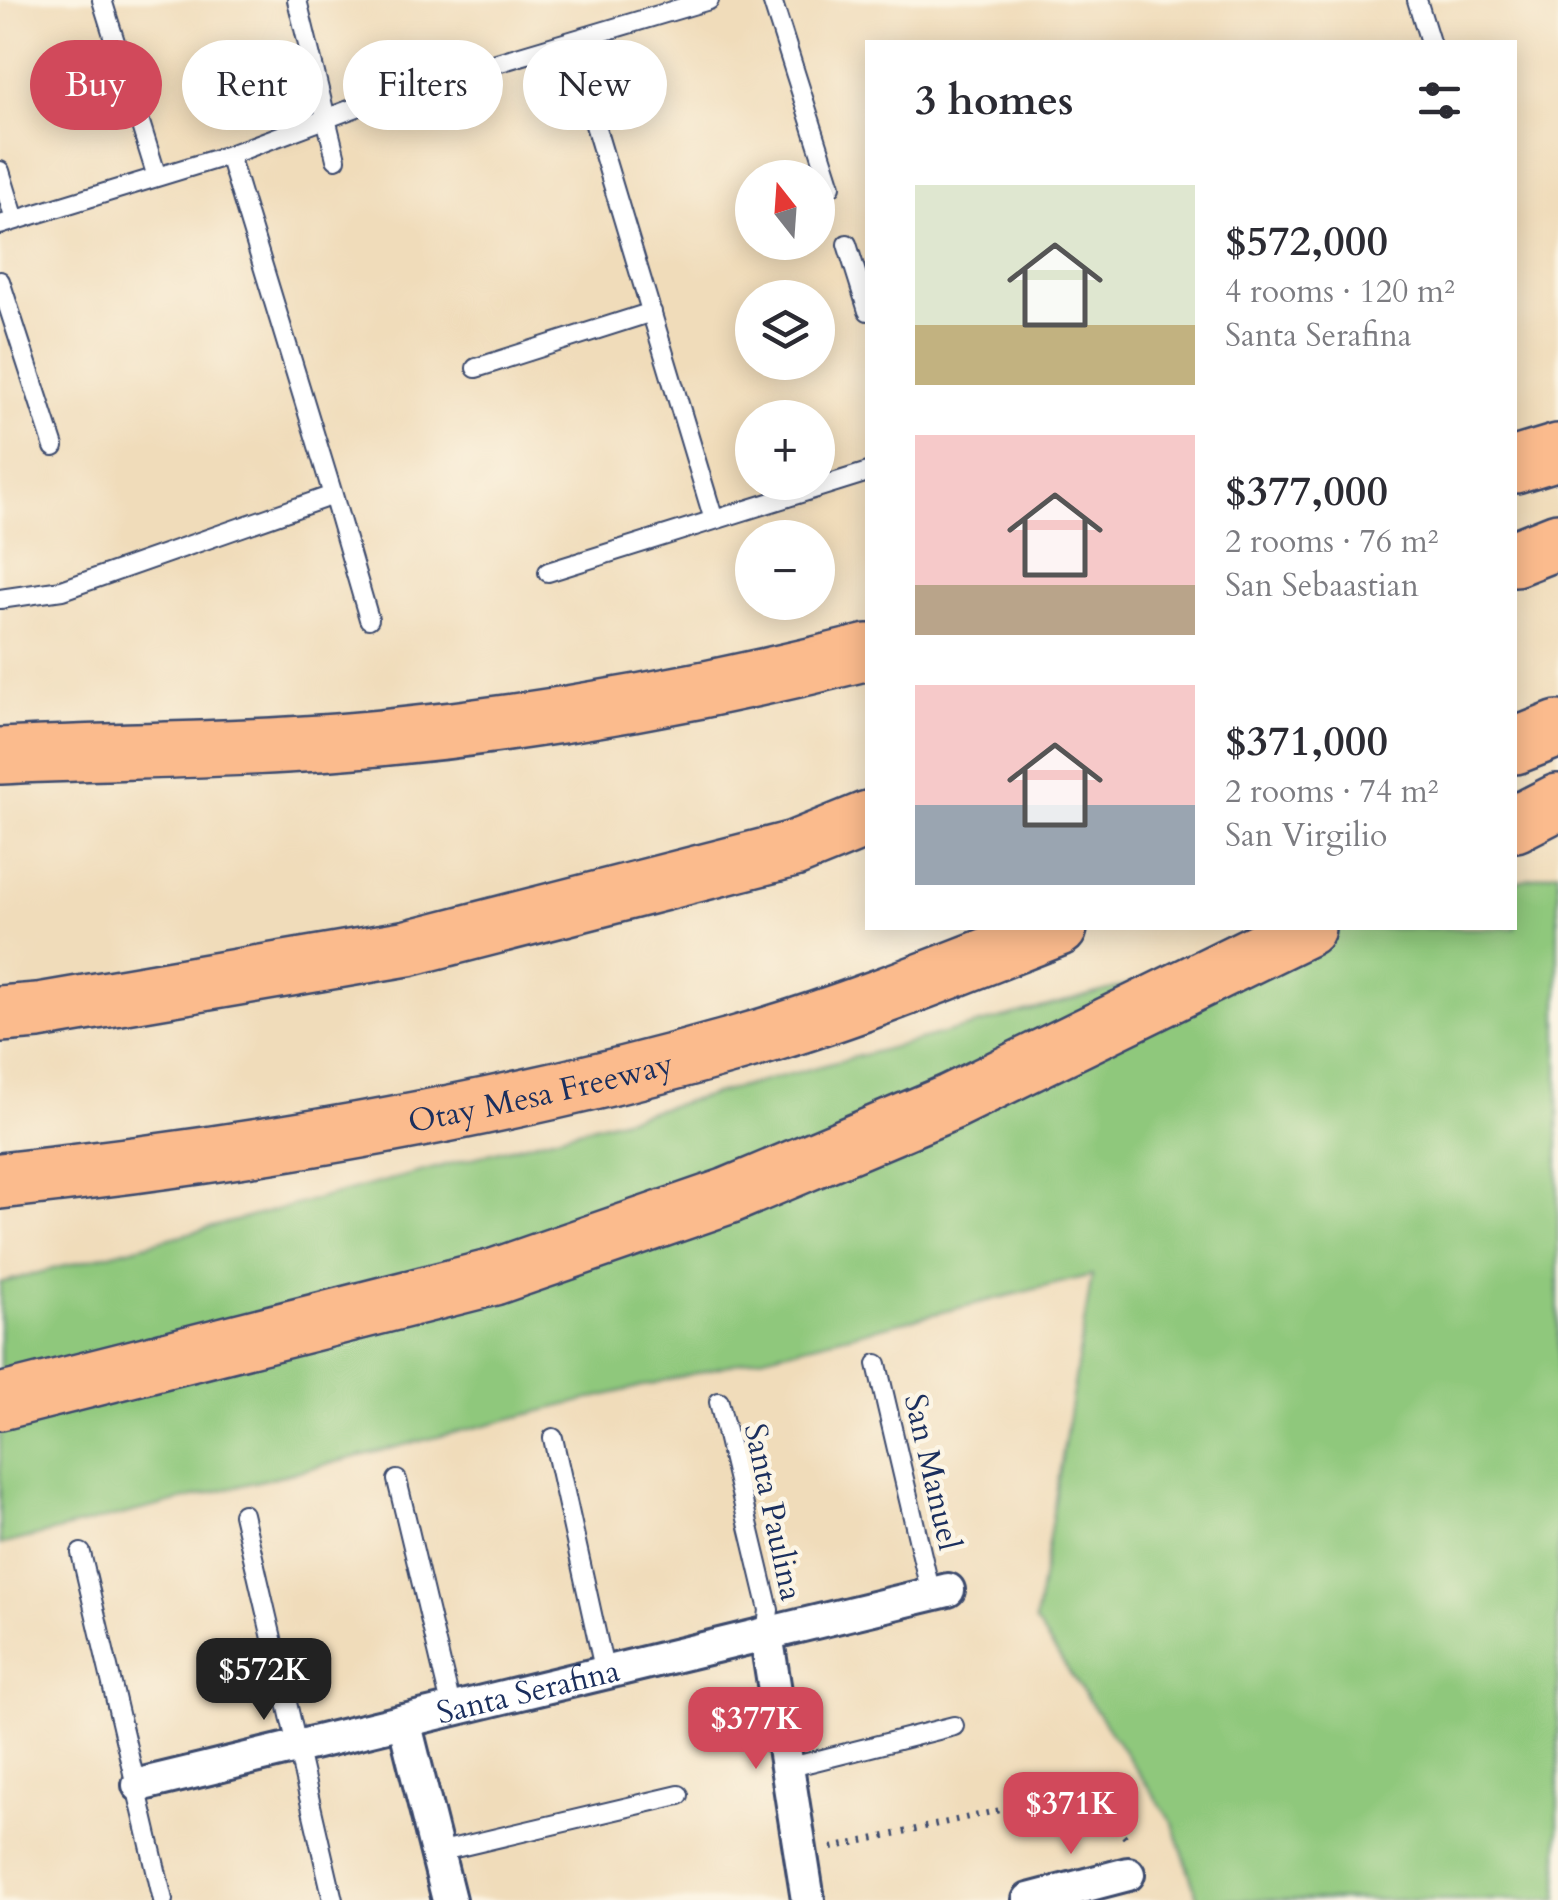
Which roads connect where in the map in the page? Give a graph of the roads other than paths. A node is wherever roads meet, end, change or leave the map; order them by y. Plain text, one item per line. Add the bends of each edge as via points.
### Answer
1 (102, 0) edge
2 (296, 0) edge
3 (708, 0) edge
4 (772, 0) edge
5 (1417, 0) edge
6 (577, 40) edge
7 (1429, 40) edge
8 (523, 56) edge
9 (325, 119) junction
10 (597, 130) edge
11 (229, 155) junction
12 (336, 159) dead end
13 (822, 160) edge
14 (0, 171) edge
15 (158, 177) junction
16 (8, 223) edge
17 (847, 244) dead end
18 (0, 280) edge
19 (865, 301) edge
20 (652, 312) junction
21 (476, 368) dead end
22 (54, 446) dead end
23 (1558, 452) edge
24 (1517, 464) edge
25 (865, 473) edge
26 (333, 495) junction
27 (714, 520) junction
28 (1558, 541) edge
29 (1517, 557) edge
30 (548, 572) dead end
31 (0, 599) edge
32 (368, 620) dead end
33 (865, 653) edge
34 (1558, 729) edge
35 (1517, 745) edge
36 (0, 756) edge
37 (1558, 802) edge
38 (865, 820) edge
39 (1517, 823) edge
40 (1054, 930) edge
41 (1302, 930) edge
42 (0, 1014) edge
43 (0, 1181) edge
44 (877, 1364) dead end
45 (0, 1402) edge
46 (719, 1402) dead end
47 (553, 1438) dead end
48 (397, 1480) dead end
49 (243, 1514) dead end
50 (81, 1553) dead end
51 (940, 1592) joint
52 (766, 1634) junction
53 (604, 1673) junction
54 (452, 1710) junction
55 (404, 1721) junction
56 (954, 1726) dead end
57 (300, 1746) junction
58 (787, 1768) junction
59 (138, 1785) junction
60 (679, 1794) dead end
61 (438, 1852) junction
62 (1132, 1864) road end
63 (1044, 1898) edge
64 (164, 1900) edge
65 (333, 1900) edge
66 (449, 1900) edge
67 (808, 1900) edge

1 - 15 lane
2 - 9 lane
3 - 6 lane
4 - 13 lane
5 - 7 lane
8 - 9 lane
9 - 11 lane
9 - 12 lane
10 - 20 lane
11 - 15 lane
11 - 26 lane
14 - 16 lane
15 - 16 lane
17 - 19 lane
18 - 22 lane
20 - 21 lane
20 - 27 lane
23 - 24 highway
25 - 27 lane
26 - 31 lane via 62,590
26 - 32 lane
27 - 30 lane
28 - 29 highway
33 - 36 highway via 596,712 398,736
34 - 35 highway
37 - 39 highway
38 - 42 highway via 794,849 408,948
40 - 43 highway, Otay Mesa Freeway via 740,1044 534,1096 164,1162
41 - 45 highway via 952,1102 728,1196 494,1277
44 - 51 lane, San Manuel
46 - 52 lane, Santa Paulina via 768,1610
47 - 53 lane
48 - 54 lane
49 - 57 lane
50 - 59 lane
51 - 52 street, Santa Serafina
52 - 53 street, Santa Serafina
52 - 58 street
53 - 54 street, Santa Serafina
54 - 55 street, Santa Serafina
55 - 57 street
55 - 61 street, Santa Serafina
56 - 58 lane
57 - 59 street
57 - 65 lane
58 - 67 street
59 - 64 lane
60 - 61 lane
61 - 66 street, Santa Serafina
62 - 63 street

